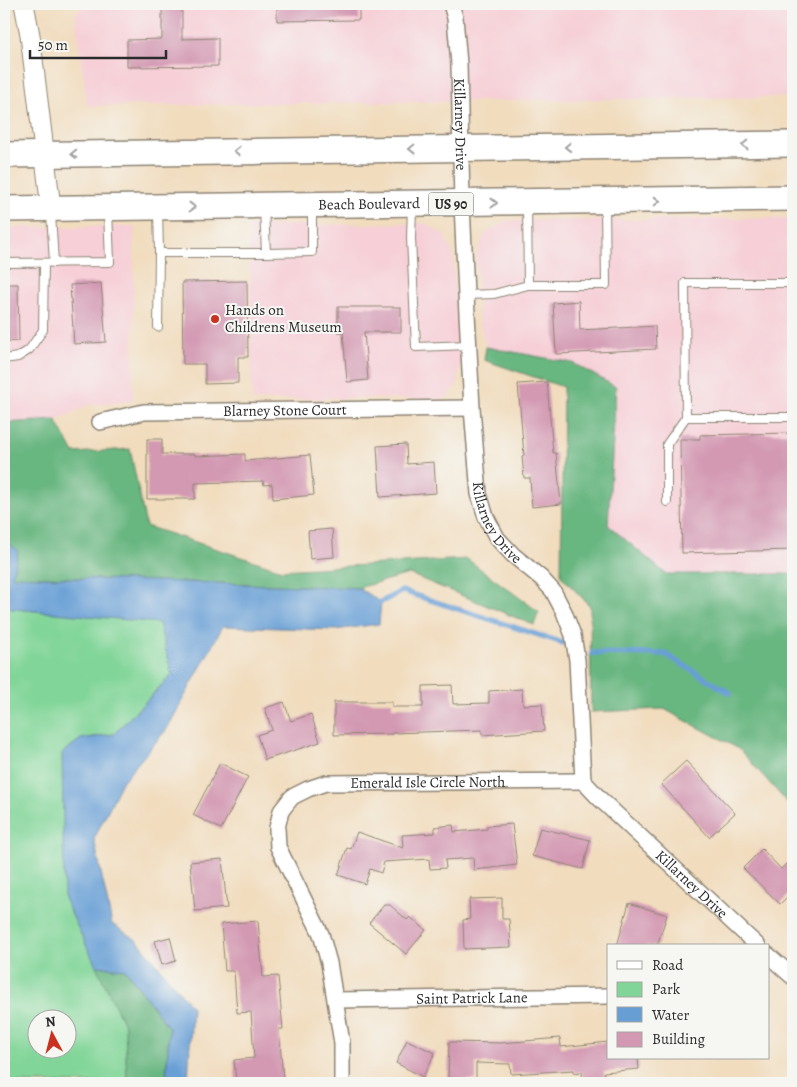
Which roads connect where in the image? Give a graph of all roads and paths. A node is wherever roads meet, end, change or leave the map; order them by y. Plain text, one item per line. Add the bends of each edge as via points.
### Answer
1 (24, 4) edge
2 (451, 4) edge
3 (793, 144) edge
4 (461, 149) junction
5 (44, 154) junction
6 (4, 155) edge
7 (793, 198) edge
8 (605, 201) junction
9 (527, 202) junction
10 (462, 203) junction
11 (412, 204) junction
12 (312, 205) junction
13 (264, 206) junction
14 (108, 207) junction
15 (158, 207) junction
16 (51, 208) junction
17 (4, 209) edge
18 (159, 253) junction
19 (266, 253) junction
20 (4, 263) edge
21 (44, 263) junction
22 (54, 263) junction
23 (793, 283) edge
24 (528, 285) junction
25 (466, 295) junction
26 (158, 327) dead end
27 (470, 345) junction
28 (4, 359) edge
29 (472, 408) junction
30 (686, 417) junction
31 (793, 417) edge
32 (100, 422) dead end
33 (667, 502) dead end
34 (584, 781) junction
35 (752, 944) edge
36 (770, 956) edge
37 (793, 977) edge
38 (607, 996) edge
39 (336, 1000) junction
40 (342, 1083) edge

1 - 5 street
2 - 4 street, Killarney Drive via 456,18
3 -> 4 highway
4 -> 5 highway
4 - 10 street, Killarney Drive
5 - 6 highway
5 - 16 street
8 -> 7 highway, Beach Boulevard / US 90
8 - 9 highway, Beach Boulevard / US 90
8 - 24 lane via 606,285
10 -> 9 highway, Beach Boulevard / US 90
9 - 24 lane
10 - 11 highway, Beach Boulevard / US 90
10 - 25 street, Killarney Drive
11 - 12 highway, Beach Boulevard / US 90
11 - 27 lane via 416,347
12 - 13 highway, Beach Boulevard / US 90
12 - 19 lane via 312,252
15 -> 13 highway, Beach Boulevard / US 90
13 - 19 lane
14 - 15 highway, Beach Boulevard / US 90
14 - 16 highway, Beach Boulevard / US 90
14 - 22 lane via 110,262
15 - 18 lane
16 - 17 highway, Beach Boulevard / US 90
16 - 22 lane
18 - 19 lane
18 - 26 lane
20 - 21 lane
21 - 22 lane
21 - 28 lane via 44,330 28,350 18,357
23 - 30 lane via 685,283
24 - 25 lane via 494,294
25 - 27 street, Killarney Drive
27 - 29 street, Killarney Drive
29 - 32 street, Blarney Stone Court via 144,412
29 - 34 street, Killarney Drive via 479,494 486,516 497,538 553,591 573,635
30 - 31 lane
30 - 33 lane via 667,444
34 - 35 street, Killarney Drive
34 - 39 street, Emerald Isle Circle North via 326,783 292,797 281,811 277,828 278,847 321,934
36 - 37 street
38 - 39 street, Saint Patrick Lane
39 - 40 street via 342,1043

